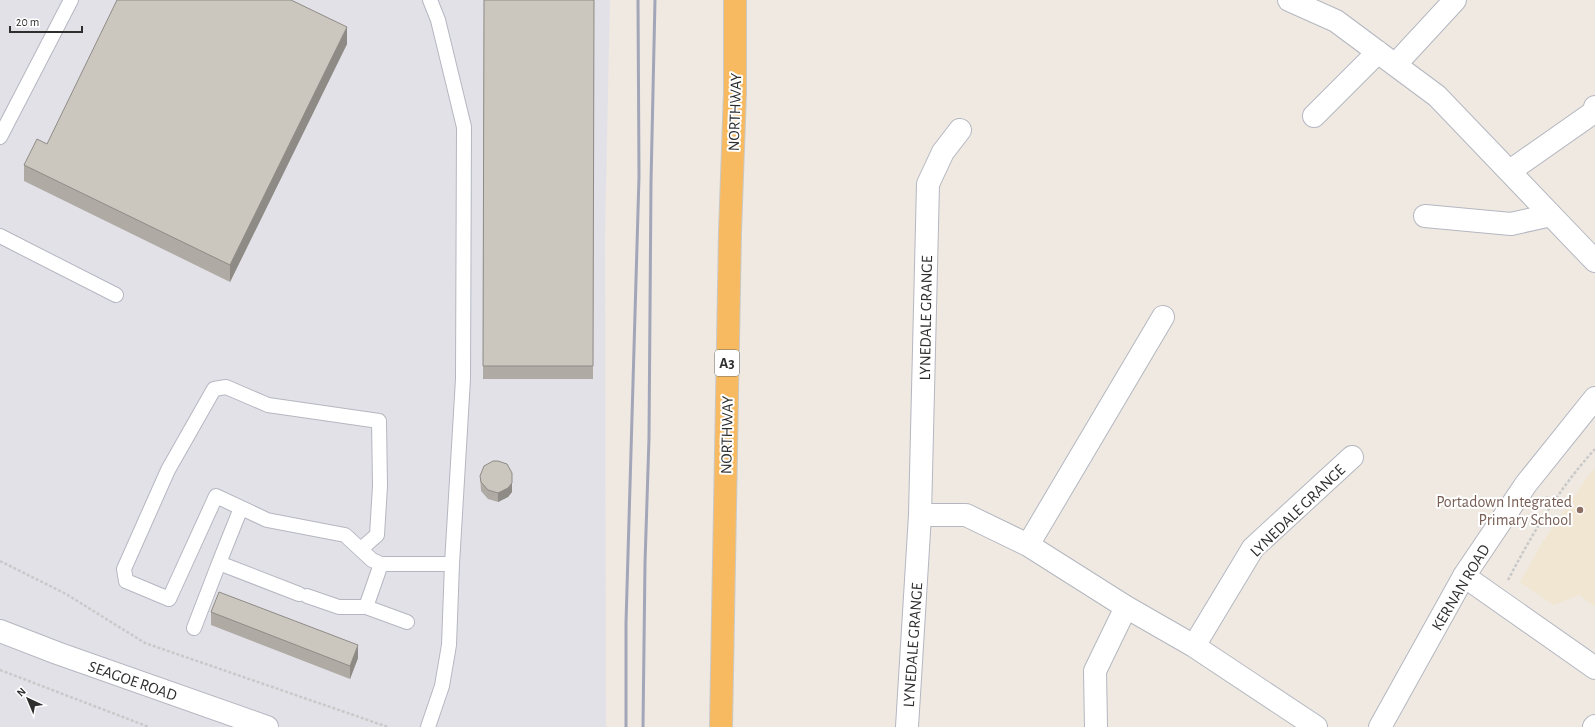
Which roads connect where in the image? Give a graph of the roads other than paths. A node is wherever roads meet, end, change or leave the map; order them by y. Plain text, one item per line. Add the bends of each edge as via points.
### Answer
1 (71, 0) edge
2 (430, 0) edge
3 (735, 0) edge
4 (1289, 0) edge
5 (1455, 0) edge
6 (1387, 58) junction
7 (1595, 107) edge
8 (1314, 116) dead end
9 (2, 128) edge
10 (960, 130) dead end
11 (1510, 171) junction
12 (1551, 215) junction
13 (1424, 216) dead end
14 (0, 236) edge
15 (1595, 261) edge
16 (116, 295) dead end
17 (1163, 317) dead end
18 (1595, 398) edge
19 (1352, 457) dead end
20 (240, 508) junction
21 (920, 515) junction
22 (1028, 545) junction
23 (362, 549) junction
24 (219, 563) junction
25 (381, 564) junction
26 (452, 564) junction
27 (1464, 576) junction
28 (366, 607) junction
29 (1126, 607) junction
30 (407, 622) dead end
31 (194, 628) dead end
32 (0, 631) edge
33 (1194, 646) junction
34 (1595, 668) edge
35 (267, 727) edge
36 (428, 727) edge
37 (721, 727) edge
38 (907, 727) edge
39 (1096, 727) edge
40 (1316, 727) edge
41 (1380, 727) edge

1 - 9 lane
2 - 26 lane via 438,20 464,127 463,379
3 - 37 highway, NORTHWAY / A3
4 - 6 street via 1336,21
5 - 6 street
6 - 8 street
6 - 11 street via 1437,96
7 - 11 street via 1594,112
10 - 21 street, LYNEDALE GRANGE via 943,152 928,184
11 - 12 street
12 - 13 street via 1511,224
12 - 15 street
14 - 16 lane
17 - 22 street
18 - 27 street, KERNAN ROAD via 1526,484
19 - 33 street, LYNEDALE GRANGE via 1254,548
20 - 23 lane via 267,520 345,535
20 - 23 lane via 216,496 169,598 126,581 124,570 168,470 214,389 226,387 268,405 379,421 378,535
20 - 24 lane
21 - 22 street via 966,515
21 - 38 street, LYNEDALE GRANGE
22 - 29 street
23 - 25 lane via 372,560
24 - 28 lane via 339,607
24 - 31 lane
25 - 26 lane
25 - 28 lane
26 - 36 lane via 449,645 442,686
27 - 34 street
27 - 41 street, KERNAN ROAD
28 - 30 lane
29 - 33 street
29 - 39 street via 1095,671
32 - 35 street, SEAGOE ROAD
33 - 40 street

